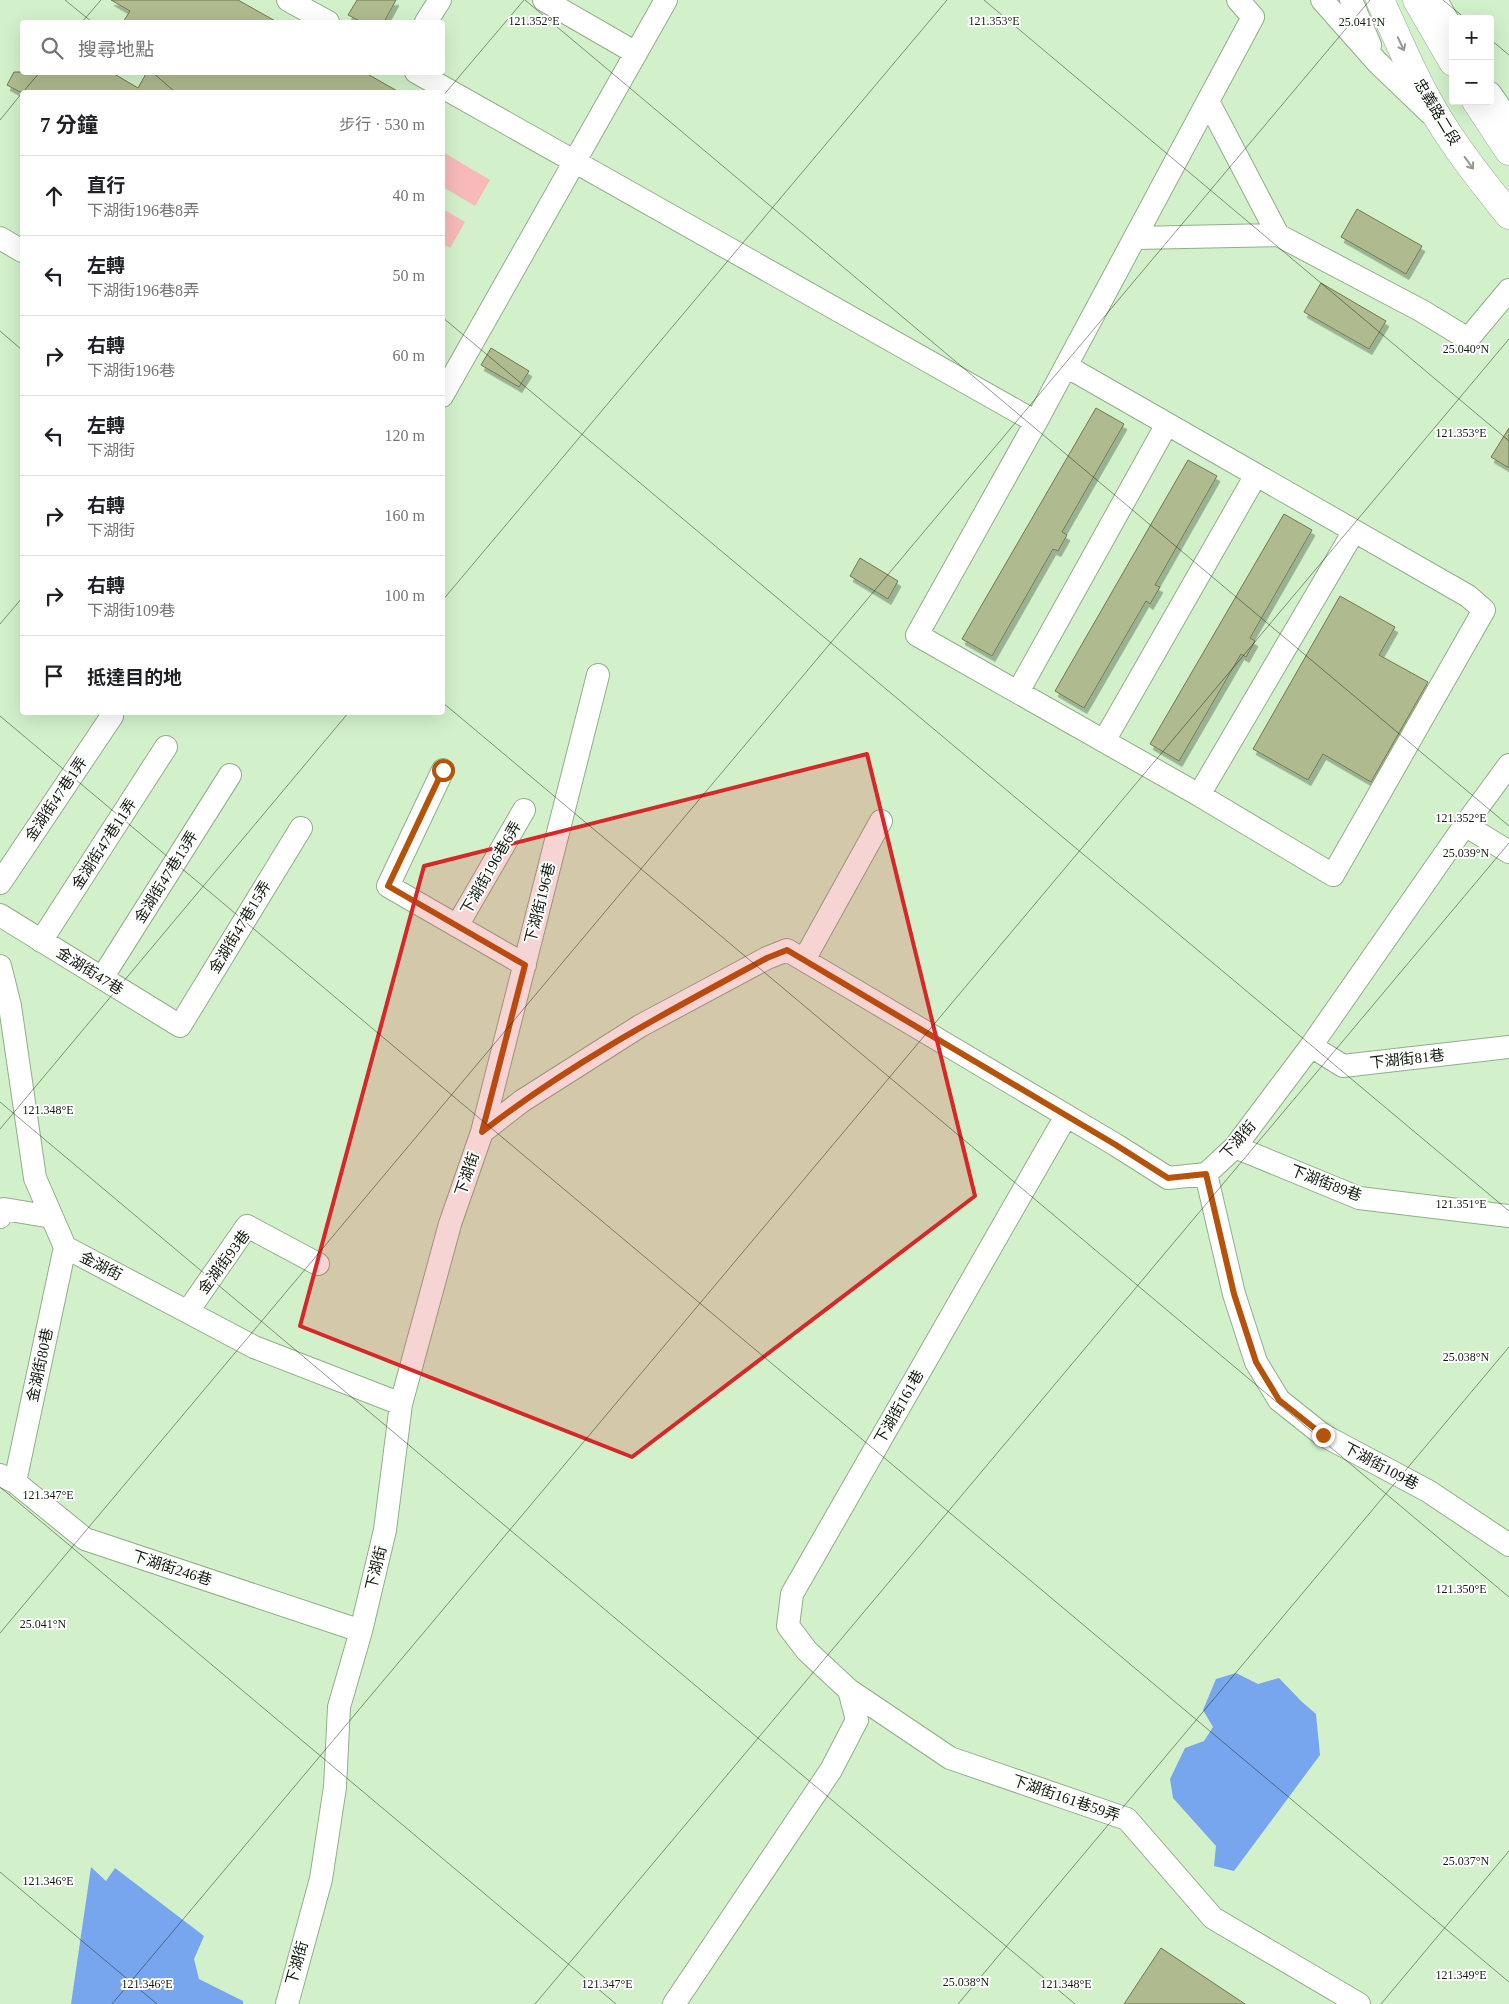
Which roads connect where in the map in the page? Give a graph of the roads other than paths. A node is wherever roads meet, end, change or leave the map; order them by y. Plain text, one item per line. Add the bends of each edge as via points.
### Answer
1 (440, 0) edge
2 (544, 0) edge
3 (666, 0) edge
4 (1238, 0) edge
5 (1322, 0) edge
6 (1351, 0) edge
7 (1380, 0) edge
8 (1417, 0) edge
9 (1436, 0) edge
10 (294, 1) edge
11 (325, 20) edge
12 (427, 20) edge
13 (1449, 23) edge
14 (636, 52) junction
15 (1452, 60) edge
16 (1376, 62) junction
17 (421, 75) edge
18 (1494, 99) edge
19 (1208, 101) junction
20 (1479, 105) edge
21 (1509, 120) edge
22 (1440, 123) junction
23 (1509, 151) edge
24 (575, 162) junction
25 (1509, 215) edge
26 (1278, 236) junction
27 (0, 238) edge
28 (1135, 238) junction
29 (20, 250) edge
30 (1509, 290) edge
31 (1066, 366) junction
32 (445, 391) edge
33 (1036, 422) junction
34 (1167, 424) junction
35 (1256, 475) junction
36 (1354, 531) junction
37 (598, 675) dead end
38 (1018, 692) junction
39 (112, 716) dead end
40 (1104, 742) junction
41 (166, 747) dead end
42 (1509, 765) edge
43 (443, 770) dead end
44 (230, 775) dead end
45 (1199, 795) junction
46 (524, 810) dead end
47 (881, 821) dead end
48 (1465, 825) junction
49 (301, 828) dead end
50 (1509, 852) edge
51 (0, 883) edge
52 (0, 915) edge
53 (457, 926) junction
54 (42, 941) junction
55 (804, 960) junction
56 (525, 965) junction
57 (0, 966) edge
58 (102, 978) junction
59 (180, 1026) joint
60 (1310, 1046) junction
61 (1509, 1047) edge
62 (1066, 1116) junction
63 (482, 1132) junction
64 (1235, 1147) junction
65 (1206, 1174) junction
66 (1509, 1216) edge
67 (0, 1217) edge
68 (52, 1217) junction
69 (65, 1247) junction
70 (318, 1264) dead end
71 (188, 1311) junction
72 (401, 1404) junction
73 (7, 1479) edge
74 (1509, 1545) edge
75 (361, 1631) junction
76 (849, 1690) junction
77 (287, 2004) edge
78 (674, 2004) edge
79 (1359, 2004) edge

1 - 12 street
2 - 14 street
3 - 14 street
4 - 19 street via 1253,17
5 - 16 street
6 - 16 street
7 -> 22 main road, 忠義路二段
8 - 15 main road
9 - 13 street
10 - 11 street
14 - 24 street
16 - 22 street
17 - 24 street
18 - 21 street
19 - 26 street
19 - 28 street
20 - 23 main road
22 -> 25 main road, 忠義路二段
24 - 32 street
24 - 33 street
26 - 28 street
26 - 30 street via 1422,311 1468,339
27 - 29 street
28 - 31 street
31 - 33 street
31 - 34 street
33 - 38 street via 917,635
34 - 35 street
34 - 38 street
35 - 36 street
35 - 40 street
36 - 45 street
36 - 45 street via 1468,596 1484,610 1333,875
37 - 56 street, 下湖街196巷
38 - 40 street
39 - 51 street, 金湖街47巷1弄
40 - 45 street
41 - 54 street, 金湖街47巷11弄
42 - 48 street, 下湖街
43 - 53 street via 388,886
44 - 58 street, 金湖街47巷13弄
46 - 53 street, 下湖街196巷6弄
47 - 55 street
48 - 50 street
48 - 60 street, 下湖街
49 - 59 street, 金湖街47巷15弄
52 - 54 street, 金湖街47巷
53 - 56 street
54 - 58 street, 金湖街47巷
55 - 62 street, 下湖街
55 - 63 street, 下湖街 via 787,950 656,1017 522,1100
56 - 63 street, 下湖街196巷
57 - 68 street, 金湖街 via 10,1006 35,1178
58 - 59 street, 金湖街47巷
60 - 61 street, 下湖街81巷 via 1343,1066
60 - 64 street, 下湖街
62 - 65 street, 下湖街 via 1168,1178
62 - 76 street, 下湖街161巷 via 792,1594 788,1626 807,1651
63 - 72 street, 下湖街 via 450,1224
64 - 65 street, 下湖街
64 - 66 street, 下湖街89巷 via 1359,1198
65 - 74 street, 下湖街109巷 via 1234,1294 1256,1362 1279,1400 1323,1435 1428,1491
67 - 68 street via 4,1209
68 - 69 street, 金湖街
69 - 71 street, 金湖街
69 - 73 street, 金湖街80巷
70 - 71 street, 金湖街93巷 via 247,1226
71 - 72 street, 金湖街 via 254,1347
72 - 75 street, 下湖街 via 385,1530
73 - 75 street, 下湖街246巷 via 85,1539
75 - 77 street, 下湖街 via 339,1707 336,1787 320,1879
76 - 78 street via 857,1720 831,1770
76 - 79 street, 下湖街161巷59弄 via 950,1758 1127,1819 1212,1918

